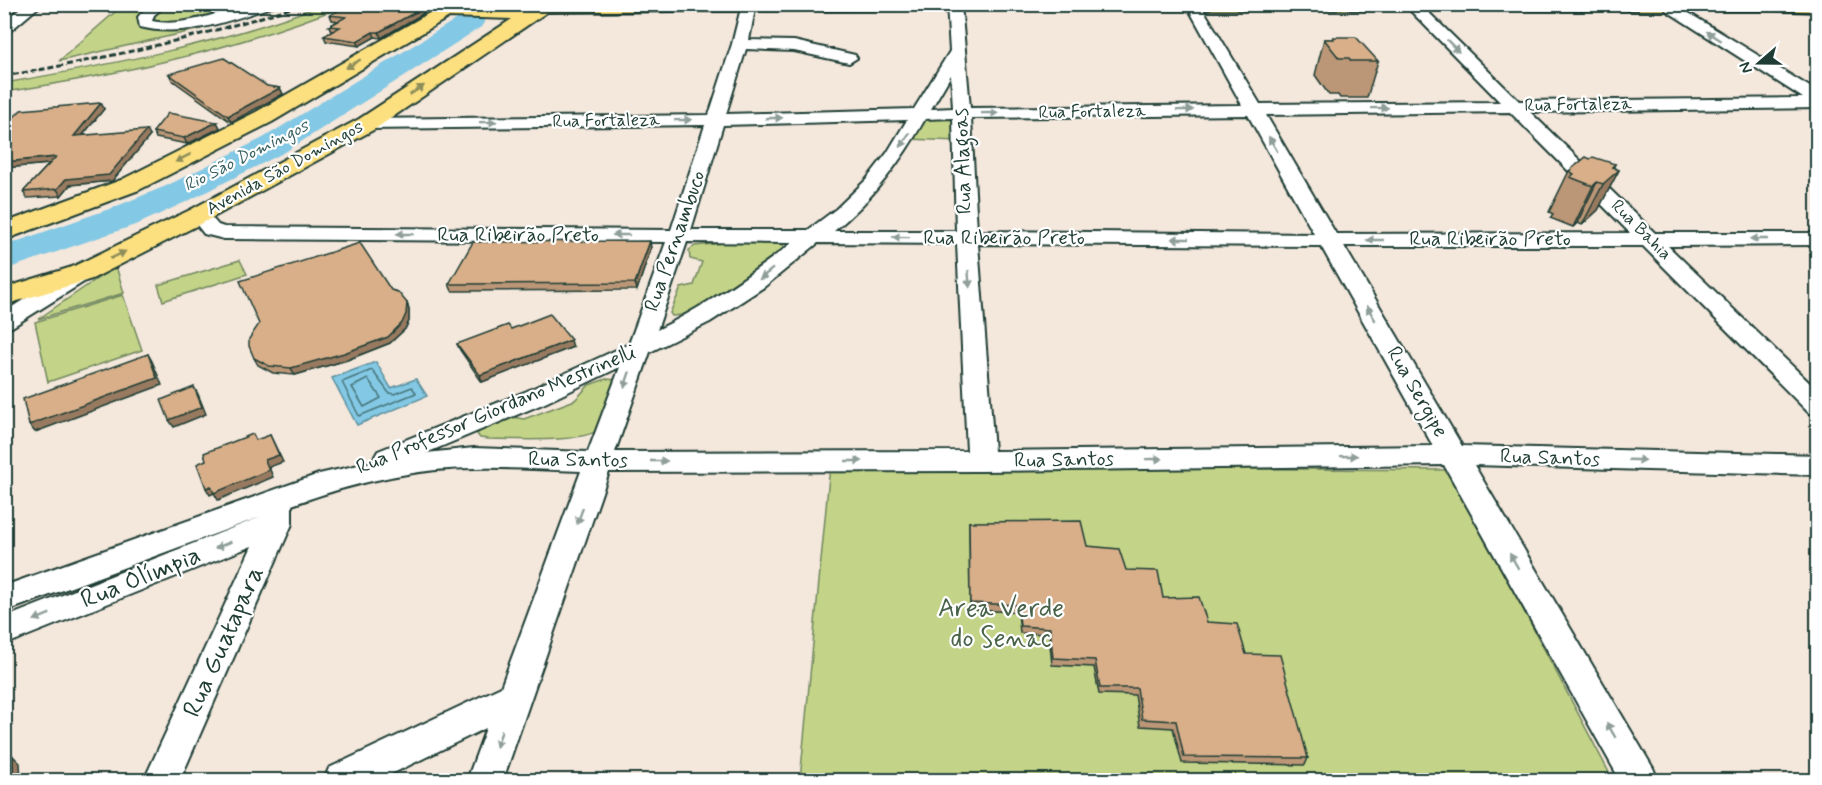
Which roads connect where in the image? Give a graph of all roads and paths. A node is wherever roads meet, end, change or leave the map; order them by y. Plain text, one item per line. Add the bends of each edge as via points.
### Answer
1 (35, 4) edge
2 (160, 4) edge
3 (236, 4) edge
4 (266, 4) edge
5 (935, 4) edge
6 (954, 4) edge
7 (970, 4) edge
8 (1779, 4) edge
9 (749, 5) edge
10 (1193, 5) edge
11 (1412, 5) edge
12 (1664, 5) edge
13 (1773, 5) edge
14 (1818, 8) edge
15 (456, 10) edge
16 (536, 10) edge
17 (201, 21) junction
18 (4, 29) edge
19 (740, 44) junction
20 (957, 53) junction
21 (849, 58) dead end
22 (1818, 101) edge
23 (1514, 106) junction
24 (1253, 110) junction
25 (962, 113) junction
26 (921, 114) junction
27 (715, 120) junction
28 (367, 124) junction
29 (199, 215) junction
30 (4, 232) edge
31 (680, 236) junction
32 (812, 236) junction
33 (967, 238) junction
34 (1649, 239) junction
35 (1818, 239) edge
36 (1329, 240) junction
37 (82, 273) junction
38 (4, 297) edge
39 (4, 322) edge
40 (638, 349) junction
41 (1818, 407) edge
42 (470, 425) junction
43 (1453, 455) junction
44 (474, 458) junction
45 (981, 461) junction
46 (600, 462) junction
47 (1818, 465) edge
48 (314, 487) junction
49 (278, 512) junction
50 (4, 599) edge
51 (4, 632) edge
52 (513, 698) junction
53 (162, 780) edge
54 (342, 780) edge
55 (485, 780) edge
56 (1640, 780) edge

1 - 18 street
2 - 17 street via 149,11 145,24 153,28
3 - 17 street
4 - 17 street
5 - 9 main road
6 - 20 street, Rua Alagoas
7 - 10 main road
8 - 13 main road
9 - 16 main road
9 - 19 street, Rua Pernambuco
10 - 11 main road
10 - 24 street, Rua Sergipe
11 - 12 main road
11 -> 23 street, Rua Bahia
12 - 13 main road
22 -> 12 street
13 - 14 main road
15 - 16 main road
15 -> 30 main road via 264,117 130,185
28 -> 16 main road, Avenida São Domingos
19 - 21 street via 794,46
19 - 27 street, Rua Pernambuco
20 - 25 street, Rua Alagoas
20 - 26 street, Rua Professor Giordano Mestrinelli
22 - 23 street, Rua Fortaleza
24 -> 23 street, Rua Fortaleza
23 - 34 street, Rua Bahia
25 -> 24 street, Rua Fortaleza
36 -> 24 street, Rua Sergipe
25 - 26 street, Rua Fortaleza
25 - 33 street, Rua Alagoas
27 -> 26 street, Rua Fortaleza
26 -> 32 street, Rua Professor Giordano Mestrinelli via 873,184
28 -> 27 street, Rua Fortaleza
27 - 31 street, Rua Pernambuco
28 - 29 main road, Avenida São Domingos
31 -> 29 street, Rua Ribeirão Preto via 224,233 211,230
37 -> 29 main road, Avenida São Domingos
31 - 32 street, Rua Ribeirão Preto
31 - 40 street, Rua Pernambuco
33 -> 32 street, Rua Ribeirão Preto
32 -> 40 street, Rua Professor Giordano Mestrinelli via 756,282
36 -> 33 street, Rua Ribeirão Preto
33 -> 45 street, Rua Alagoas
35 -> 34 street, Rua Ribeirão Preto
34 -> 36 street, Rua Ribeirão Preto
34 - 41 street, Rua Bahia
43 -> 36 street, Rua Sergipe
37 - 38 main road, Avenida São Domingos
37 - 39 street
40 - 42 street, Rua Professor Giordano Mestrinelli
40 -> 46 street, Rua Pernambuco
42 - 44 street via 458,446 461,454
42 - 48 street, Rua Professor Giordano Mestrinelli
45 -> 43 street, Rua Santos
43 -> 47 street, Rua Santos
56 -> 43 street, Rua Sergipe
44 - 46 street, Rua Santos
44 - 48 street, Rua Santos via 402,465
46 -> 45 street, Rua Santos
46 -> 52 street, Rua Pernambuco
48 - 49 street, Rua Professor Giordano Mestrinelli
49 - 50 street, Rua Professor Giordano Mestrinelli
49 -> 51 street, Rua Olímpia
49 - 53 street, Rua Guatapara
52 - 54 street
52 -> 55 street, Rua Pernambuco

